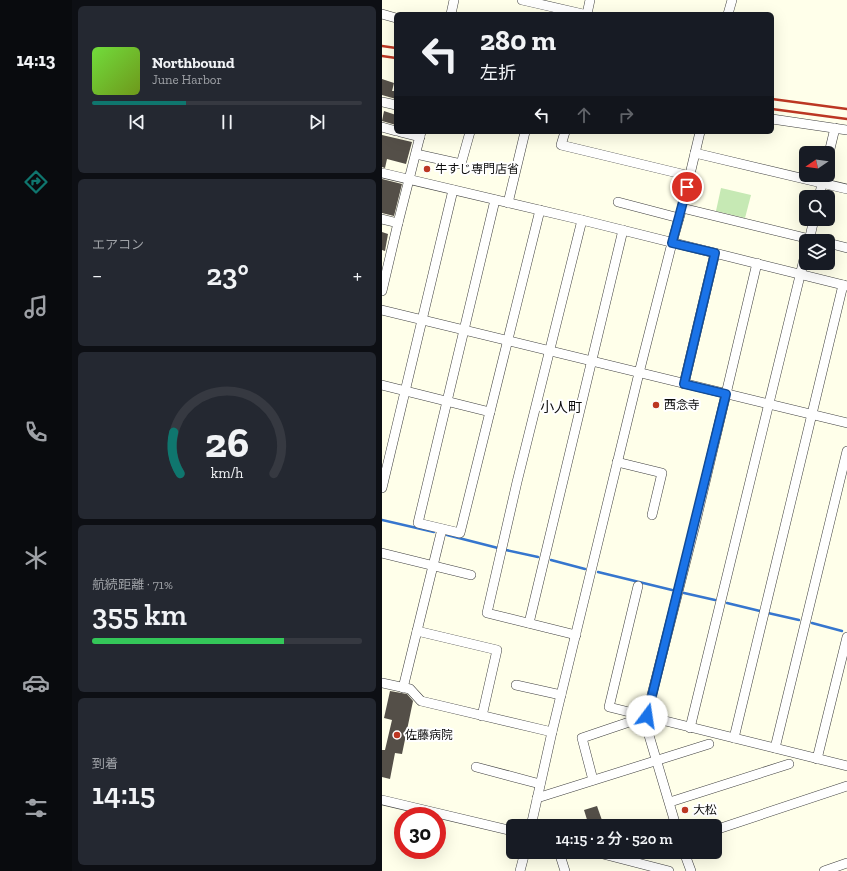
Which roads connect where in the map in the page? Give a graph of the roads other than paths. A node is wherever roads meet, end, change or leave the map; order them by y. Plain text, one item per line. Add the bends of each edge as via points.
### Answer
1 (454, 0) edge
2 (522, 0) edge
3 (590, 0) edge
4 (732, 0) edge
5 (451, 12) edge
6 (574, 12) edge
7 (587, 12) edge
8 (729, 12) edge
9 (382, 14) edge
10 (394, 17) edge
11 (382, 102) edge
12 (394, 105) edge
13 (774, 119) edge
14 (382, 127) edge
15 (835, 128) junction
16 (394, 130) edge
17 (847, 130) edge
18 (469, 134) edge
19 (525, 134) edge
20 (564, 134) edge
21 (698, 134) edge
22 (421, 135) edge
23 (831, 146) edge
24 (695, 152) junction
25 (416, 154) junction
26 (382, 173) edge
27 (799, 174) edge
28 (690, 176) junction
29 (409, 179) junction
30 (830, 182) edge
31 (847, 189) edge
32 (453, 190) junction
33 (495, 200) junction
34 (618, 202) dead end
35 (508, 203) junction
36 (682, 208) junction
37 (540, 210) junction
38 (679, 218) junction
39 (382, 219) edge
40 (582, 220) junction
41 (398, 223) junction
42 (623, 230) junction
43 (799, 237) edge
44 (672, 243) junction
45 (835, 245) edge
46 (847, 248) edge
47 (715, 253) junction
48 (757, 264) junction
49 (385, 265) edge
50 (801, 270) edge
51 (800, 274) junction
52 (845, 286) edge
53 (382, 291) edge
54 (382, 310) edge
55 (421, 320) junction
56 (464, 330) junction
57 (508, 341) junction
58 (550, 351) junction
59 (591, 361) junction
60 (639, 373) junction
61 (684, 384) junction
62 (382, 385) edge
63 (405, 391) junction
64 (726, 394) junction
65 (447, 401) junction
66 (769, 404) junction
67 (490, 412) junction
68 (811, 414) junction
69 (847, 422) edge
70 (847, 451) edge
71 (618, 462) junction
72 (382, 488) edge
73 (652, 515) dead end
74 (442, 529) junction
75 (382, 553) edge
76 (433, 565) junction
77 (471, 575) dead end
78 (638, 586) dead end
79 (529, 623) junction
80 (417, 631) junction
81 (576, 635) junction
82 (847, 637) edge
83 (382, 683) edge
84 (516, 685) dead end
85 (403, 688) junction
86 (561, 696) junction
87 (482, 716) junction
88 (647, 716) junction
89 (690, 728) junction
90 (552, 732) junction
91 (734, 738) junction
92 (709, 744) dead end
93 (775, 748) junction
94 (817, 759) junction
95 (656, 760) junction
96 (789, 764) dead end
97 (847, 766) edge
98 (476, 767) dead end
99 (593, 780) junction
100 (540, 784) junction
101 (847, 786) edge
102 (537, 798) junction
103 (382, 800) edge
104 (670, 802) junction
105 (532, 819) edge
106 (674, 819) edge
107 (722, 828) edge
108 (506, 830) edge
109 (523, 859) edge
110 (561, 859) edge
111 (622, 859) edge
112 (686, 859) edge
113 (847, 863) edge
114 (520, 871) edge
115 (565, 871) edge
116 (669, 871) edge
117 (690, 871) edge
118 (824, 871) edge

1 - 5 street
2 - 6 street
3 - 7 street
4 - 8 street
9 - 10 street
11 - 12 street
13 - 15 street
14 - 16 street
15 - 17 street
15 - 23 street
18 - 25 street via 461,164
19 - 35 street
20 - 28 street via 561,145
21 - 24 street
22 - 25 street
24 - 27 street
24 - 28 street
25 - 29 street
26 - 29 street
28 - 36 street
29 - 32 street
29 - 41 street
30 - 31 street
32 - 33 street
32 - 55 street
33 - 35 street
33 - 56 street
34 - 38 street
35 - 37 street
36 - 38 street
36 - 43 street
37 - 40 street
37 - 57 street
38 - 44 street
39 - 41 street
40 - 42 street
40 - 58 street
41 - 49 street
42 - 44 street
42 - 59 street
44 - 47 street
44 - 60 street
45 - 46 street
47 - 48 street
47 - 61 street
48 - 51 street
48 - 64 street
49 - 53 street
50 - 51 street
51 - 52 street
51 - 66 street
52 - 68 street
54 - 55 street
55 - 56 street
55 - 63 street
56 - 57 street
56 - 65 street
57 - 58 street
57 - 67 street
58 - 59 street
58 - 79 street via 487,613
59 - 60 street
59 - 79 street
60 - 61 street
60 - 71 street
61 - 64 street
62 - 63 street
63 - 65 street
63 - 72 street
64 - 66 street
64 - 88 street
65 - 67 street
65 - 74 street via 418,523
66 - 68 street
66 - 89 street
67 - 74 street via 460,533
68 - 69 street
68 - 91 street
70 - 93 street
71 - 73 street via 662,473
71 - 81 street
74 - 76 street
75 - 76 street
76 - 77 street
76 - 80 street
78 - 88 street via 608,707
79 - 81 street
80 - 85 street
80 - 87 street via 497,650
81 - 86 street
82 - 94 street
83 - 85 street
84 - 86 street
85 - 87 street via 410,689 421,701
86 - 90 street
87 - 90 street
88 - 89 street
88 - 95 street via 645,722
88 - 99 street via 582,738
89 - 91 street
90 - 100 street
91 - 93 street
92 - 95 street
93 - 94 street
94 - 97 street
95 - 99 street
95 - 104 street
96 - 104 street
98 - 100 street
99 - 102 street
100 - 102 street
101 - 107 street
102 - 105 street
103 - 108 street
104 - 106 street
109 - 114 street
110 - 115 street
111 - 116 street
112 - 117 street
113 - 118 street

